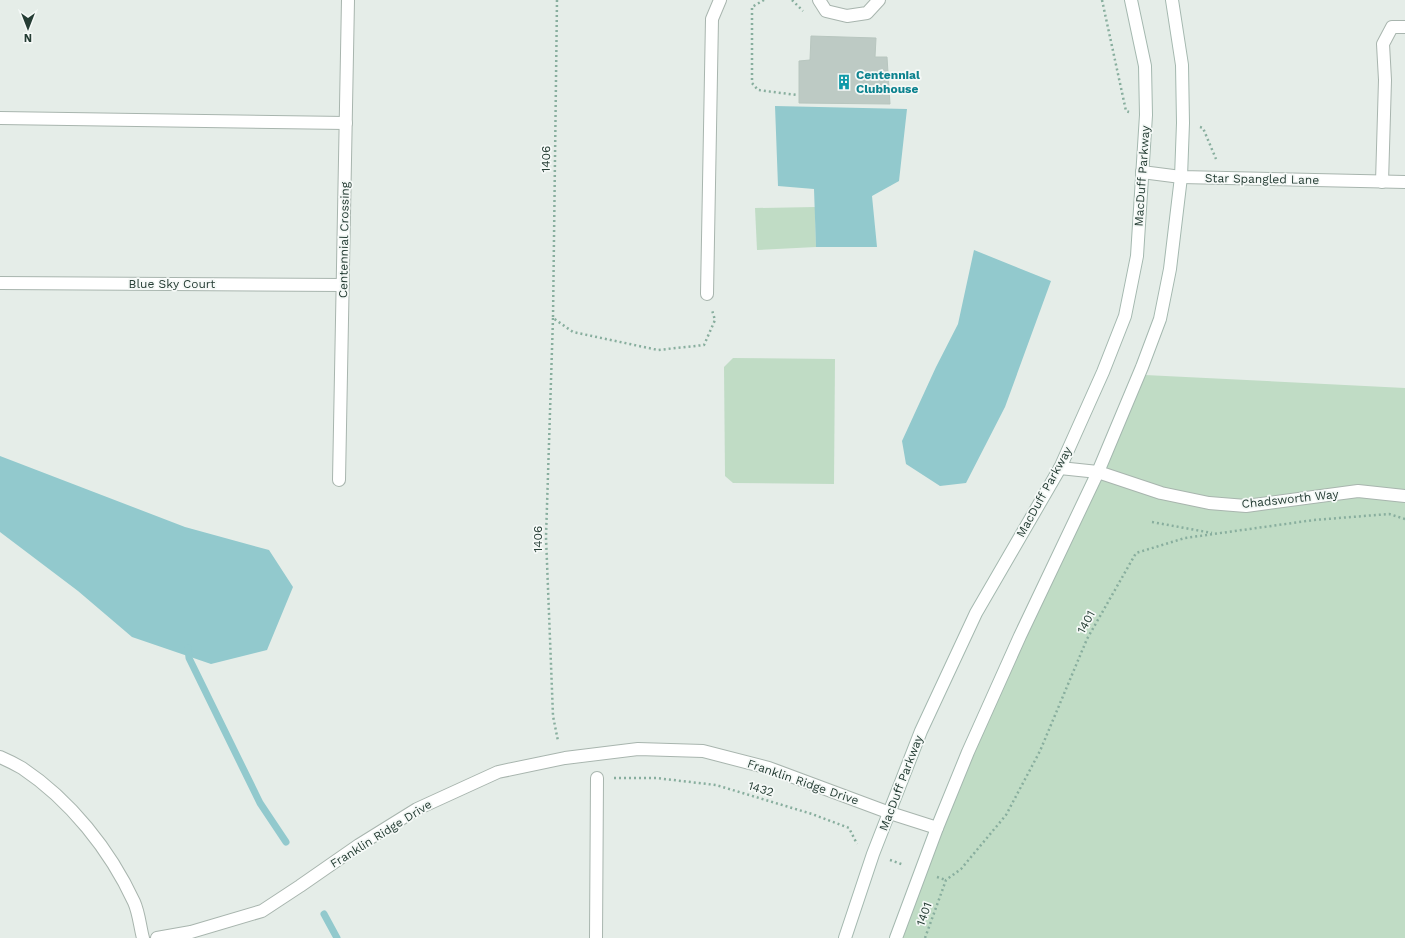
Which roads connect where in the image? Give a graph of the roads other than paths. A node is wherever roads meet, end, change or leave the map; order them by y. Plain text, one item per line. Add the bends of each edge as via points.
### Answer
1 (348, 0) edge
2 (720, 0) edge
3 (819, 0) edge
4 (879, 0) edge
5 (1132, 0) edge
6 (1172, 0) edge
7 (1405, 27) edge
8 (0, 118) edge
9 (346, 123) junction
10 (1142, 172) junction
11 (1181, 178) junction
12 (1382, 182) junction
13 (1405, 182) edge
14 (0, 283) edge
15 (343, 285) junction
16 (708, 294) road end
17 (1060, 468) junction
18 (1098, 472) junction
19 (339, 480) dead end
20 (1405, 496) edge
21 (0, 757) edge
22 (597, 778) road end
23 (890, 813) junction
24 (937, 828) junction
25 (143, 938) edge
26 (157, 938) edge
27 (596, 938) edge
28 (845, 938) edge
29 (896, 938) edge

1 - 9 street, Centennial Crossing
2 - 16 street via 712,19
3 - 4 street via 826,11 847,16 867,13
5 - 10 street, MacDuff Parkway via 1145,66 1146,115
6 - 11 street via 1182,65
7 - 12 street via 1392,27 1383,44 1385,80
8 - 9 street
9 - 15 street, Centennial Crossing
10 - 11 street, Star Spangled Lane
10 - 17 street, MacDuff Parkway via 1137,256 1125,316
11 - 12 street, Star Spangled Lane
11 - 18 street via 1170,269 1160,319
12 - 13 street, Star Spangled Lane
14 - 15 street, Blue Sky Court
15 - 19 street, Centennial Crossing
17 - 18 street, Chadsworth Way
17 - 23 street, MacDuff Parkway via 976,613 921,731
18 - 20 street, Chadsworth Way via 1161,493 1209,503 1246,506 1358,491
18 - 24 street via 1020,636
21 - 25 street via 21,768 60,798 83,822 109,857 135,904
22 - 27 street
23 - 24 street, Franklin Ridge Drive
23 - 26 street, Franklin Ridge Drive via 769,768 703,751 638,749 562,759 498,772 417,809 262,910 191,932
23 - 28 street, MacDuff Parkway via 873,854
24 - 29 street

